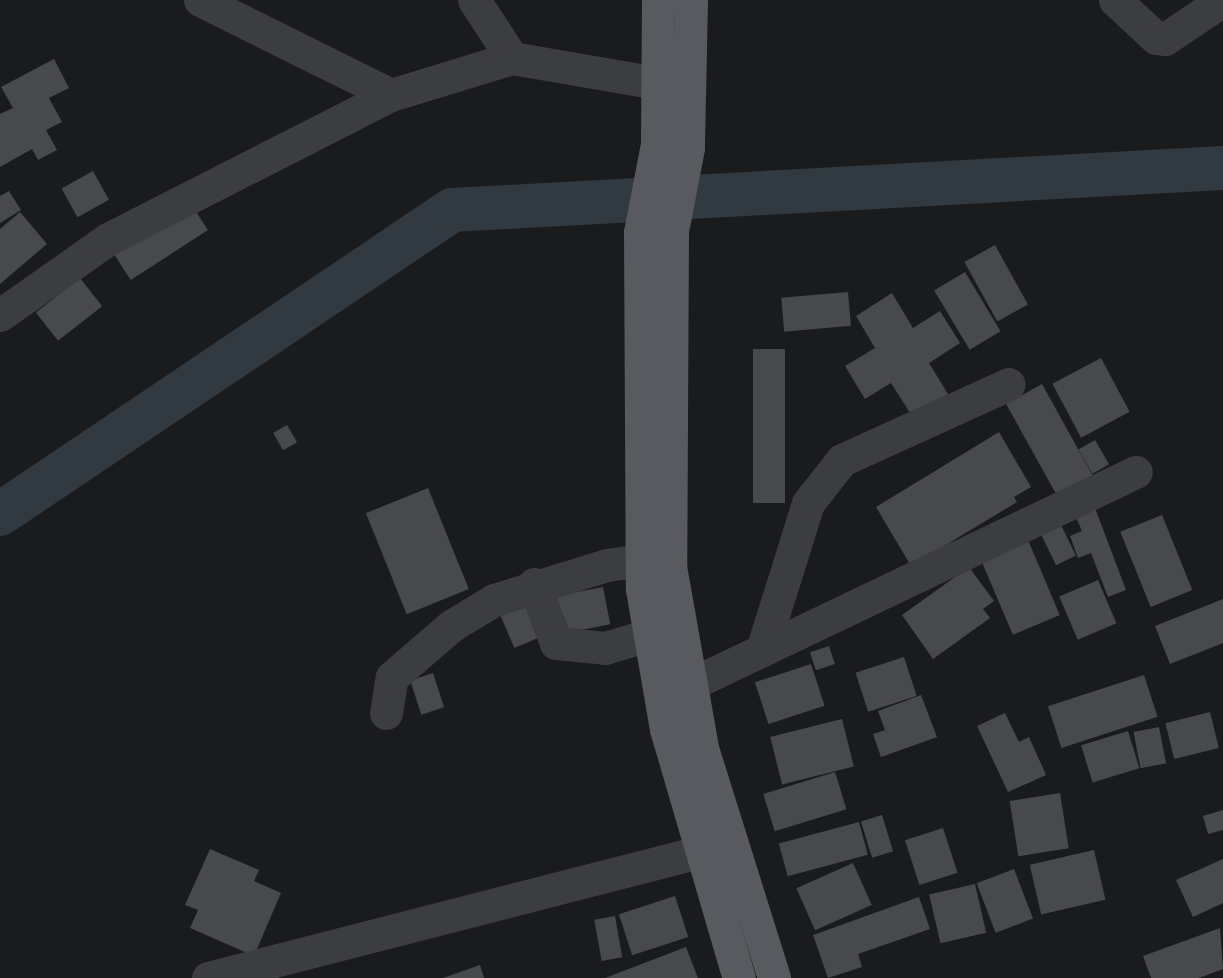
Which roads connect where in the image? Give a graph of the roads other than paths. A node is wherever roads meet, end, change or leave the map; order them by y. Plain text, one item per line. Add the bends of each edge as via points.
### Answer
1 (200, 0) edge
2 (474, 0) edge
3 (658, 0) edge
4 (691, 0) edge
5 (1115, 0) edge
6 (1223, 0) edge
7 (512, 58) junction
8 (657, 83) junction
9 (391, 95) junction
10 (673, 146) junction
11 (0, 315) edge
12 (1009, 384) dead end
13 (1136, 472) dead end
14 (655, 557) junction
15 (534, 584) junction
16 (648, 635) junction
17 (762, 650) junction
18 (689, 685) junction
19 (386, 713) dead end
20 (699, 852) junction
21 (208, 978) edge
22 (740, 978) edge
23 (774, 978) edge

1 - 9 street
2 - 7 street
3 - 8 main road
4 - 10 main road
5 - 6 street via 1156,38 1165,39
7 - 8 street
7 - 9 street
8 - 10 main road
9 - 11 street via 108,239
10 - 14 main road via 656,231
12 - 17 street via 842,460 808,502
13 - 17 street
14 - 15 street
14 - 16 main road
14 - 18 main road
15 - 16 street via 556,643 606,648
15 - 19 street via 451,626 392,677
16 - 20 main road via 666,729
17 - 18 street
18 - 23 main road via 722,822
20 - 21 street
20 - 22 main road

